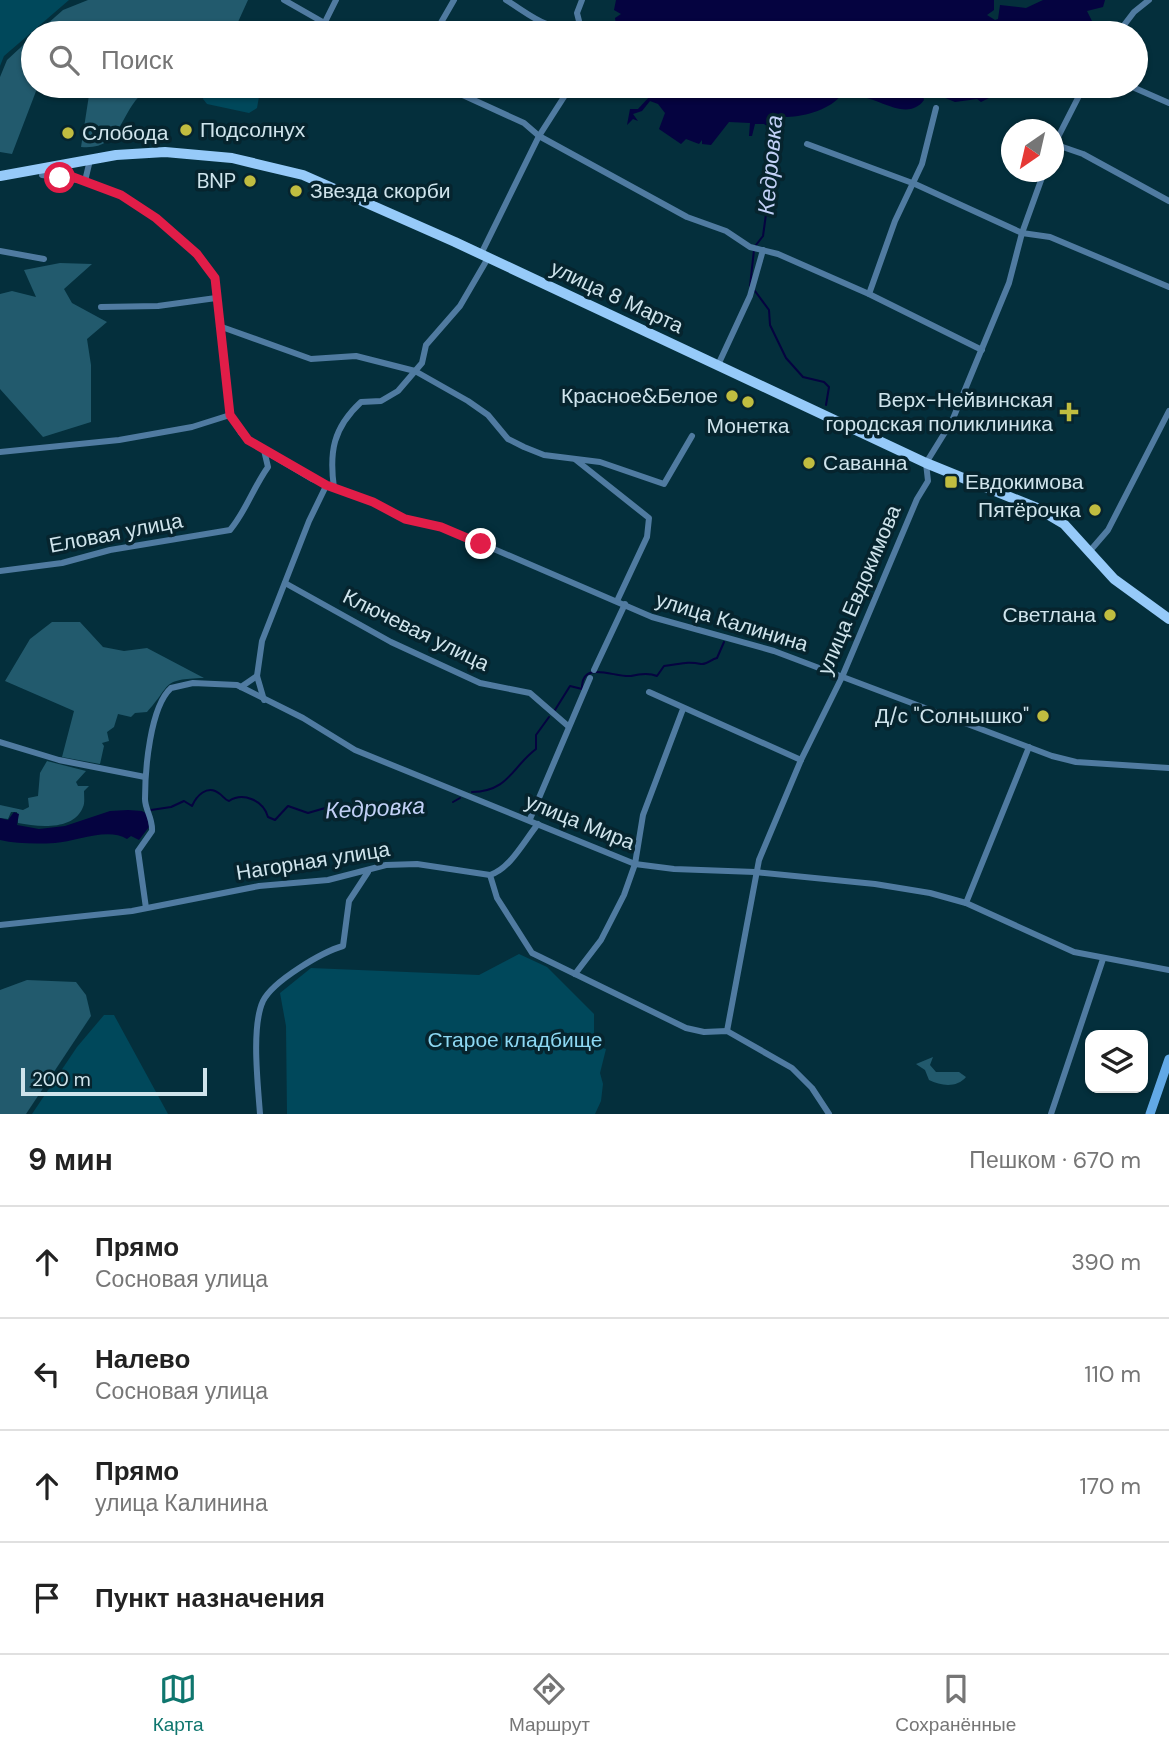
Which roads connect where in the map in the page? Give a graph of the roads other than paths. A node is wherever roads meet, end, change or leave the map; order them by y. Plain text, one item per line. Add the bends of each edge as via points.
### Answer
1 (284, 0) edge
2 (336, 0) edge
3 (454, 0) edge
4 (506, 0) edge
5 (583, 0) edge
6 (1149, 0) edge
7 (319, 21) edge
8 (326, 21) edge
9 (442, 21) edge
10 (543, 21) edge
11 (578, 21) edge
12 (1128, 21) edge
13 (1148, 94) edge
14 (469, 98) edge
15 (563, 98) edge
16 (1078, 98) edge
17 (1169, 103) edge
18 (936, 108) dead end
19 (1064, 125) edge
20 (539, 136) junction
21 (807, 144) dead end
22 (1064, 148) edge
23 (90, 160) junction
24 (42, 175) dead end
25 (0, 176) edge
26 (85, 181) junction
27 (1040, 182) edge
28 (915, 184) junction
29 (1169, 201) edge
30 (1022, 233) junction
31 (758, 249) junction
32 (0, 251) edge
33 (484, 256) junction
34 (44, 259) dead end
35 (1169, 287) edge
36 (869, 294) junction
37 (216, 298) junction
38 (101, 307) dead end
39 (219, 326) junction
40 (982, 350) junction
41 (718, 365) junction
42 (415, 371) junction
43 (1169, 411) edge
44 (230, 415) junction
45 (692, 436) dead end
46 (264, 450) junction
47 (0, 452) edge
48 (574, 459) junction
49 (284, 462) junction
50 (926, 463) junction
51 (268, 467) junction
52 (330, 487) junction
53 (1089, 552) junction
54 (0, 571) edge
55 (285, 583) junction
56 (617, 601) junction
57 (625, 604) junction
58 (1169, 619) edge
59 (594, 670) dead end
60 (257, 676) junction
61 (842, 677) junction
62 (590, 678) dead end
63 (241, 687) junction
64 (649, 692) dead end
65 (264, 701) junction
66 (683, 709) junction
67 (568, 726) junction
68 (0, 742) edge
69 (1029, 747) junction
70 (801, 760) junction
71 (1169, 768) edge
72 (145, 777) junction
73 (530, 819) junction
74 (538, 824) junction
75 (635, 864) junction
76 (371, 870) junction
77 (755, 872) junction
78 (490, 874) junction
79 (966, 903) junction
80 (146, 908) junction
81 (0, 925) edge
82 (1103, 959) junction
83 (1169, 970) edge
84 (575, 974) junction
85 (727, 1031) junction
86 (1169, 1059) edge
87 (1166, 1074) edge
88 (260, 1114) edge
89 (829, 1114) edge
90 (1051, 1114) edge
91 (1150, 1114) edge

1 - 7 street
2 - 8 street
3 - 9 street
4 - 10 street
5 - 11 street
6 - 12 street
13 - 17 street
14 - 20 street via 524,123
15 - 20 street
16 - 19 street
18 - 28 street
20 - 31 street via 677,212
20 - 33 street
21 - 28 street
22 - 29 street
23 - 25 main road, улица 8 Марта
23 - 26 street
23 - 33 main road, улица 8 Марта via 165,152 264,164 303,176
24 - 26 street
26 - 37 street via 121,195 197,254 215,278
27 - 30 street, улица Евдокимова
28 - 30 street
28 - 36 street via 895,221
30 - 35 street via 1058,240
30 - 40 street, улица Евдокимова via 1009,283
31 - 36 street
31 - 41 street via 750,296
32 - 34 street
33 - 41 main road, улица 8 Марта
33 - 42 street via 460,306 426,345
36 - 40 street
37 - 38 street
37 - 39 street
39 - 42 street via 311,359 356,356
39 - 44 street
40 - 50 street, улица Евдокимова via 952,421
41 - 50 main road, улица 8 Марта
42 - 48 street via 479,408 508,439 539,454
42 - 52 street via 391,397 363,401 349,416 332,444
43 - 53 street via 1108,530
44 - 46 street, улица Калинина via 241,433
44 - 47 street via 119,440
45 - 48 street via 664,484 600,462
46 - 49 street, улица Калинина
46 - 51 street
48 - 56 street via 649,517 647,537
49 - 51 street
49 - 52 street, улица Калинина
50 - 53 main road, улица 8 Марта via 1047,514 1064,524
50 - 61 street, улица Евдокимова via 928,481
51 - 54 street, Еловая улица via 242,517 230,530
52 - 55 street
52 - 56 street, улица Калинина via 405,519 452,531
53 - 58 main road, улица 8 Марта via 1124,588
55 - 60 street via 262,641
55 - 67 street, Ключевая улица via 391,642 480,683 530,693
56 - 57 street, улица Калинина
57 - 59 street
57 - 61 street, улица Калинина via 652,617 774,651
60 - 63 street
60 - 65 street
61 - 69 street, улица Калинина
61 - 70 street, улица Евдокимова
62 - 67 street
63 - 65 street, улица Мира
63 - 72 street, улица Мира via 193,682 167,691 153,720
64 - 66 street
65 - 73 street, улица Мира via 355,750
66 - 70 street
66 - 75 street via 643,815
67 - 73 street
68 - 72 street via 59,760
69 - 71 street, улица Калинина via 1076,762
69 - 79 street
70 - 77 street, улица Евдокимова
72 - 80 street, улица Мира via 152,824 138,856
73 - 74 street, улица Мира
74 - 75 street, улица Мира
74 - 78 street via 508,866
75 - 77 street, улица Мира
75 - 84 street via 601,940
76 - 78 street, Нагорная улица via 400,864
76 - 80 street, Нагорная улица
76 - 88 street via 349,901 343,946 306,965 264,999 258,1026
77 - 79 street, улица Мира via 890,886
77 - 85 street, улица Евдокимова
78 - 84 street via 497,898 532,953
79 - 82 street, улица Мира via 1048,942
80 - 81 street, Нагорная улица
82 - 83 street, улица Мира
82 - 90 street
84 - 85 street via 686,1028
85 - 89 street via 798,1073
86 - 87 street
87 - 91 street

